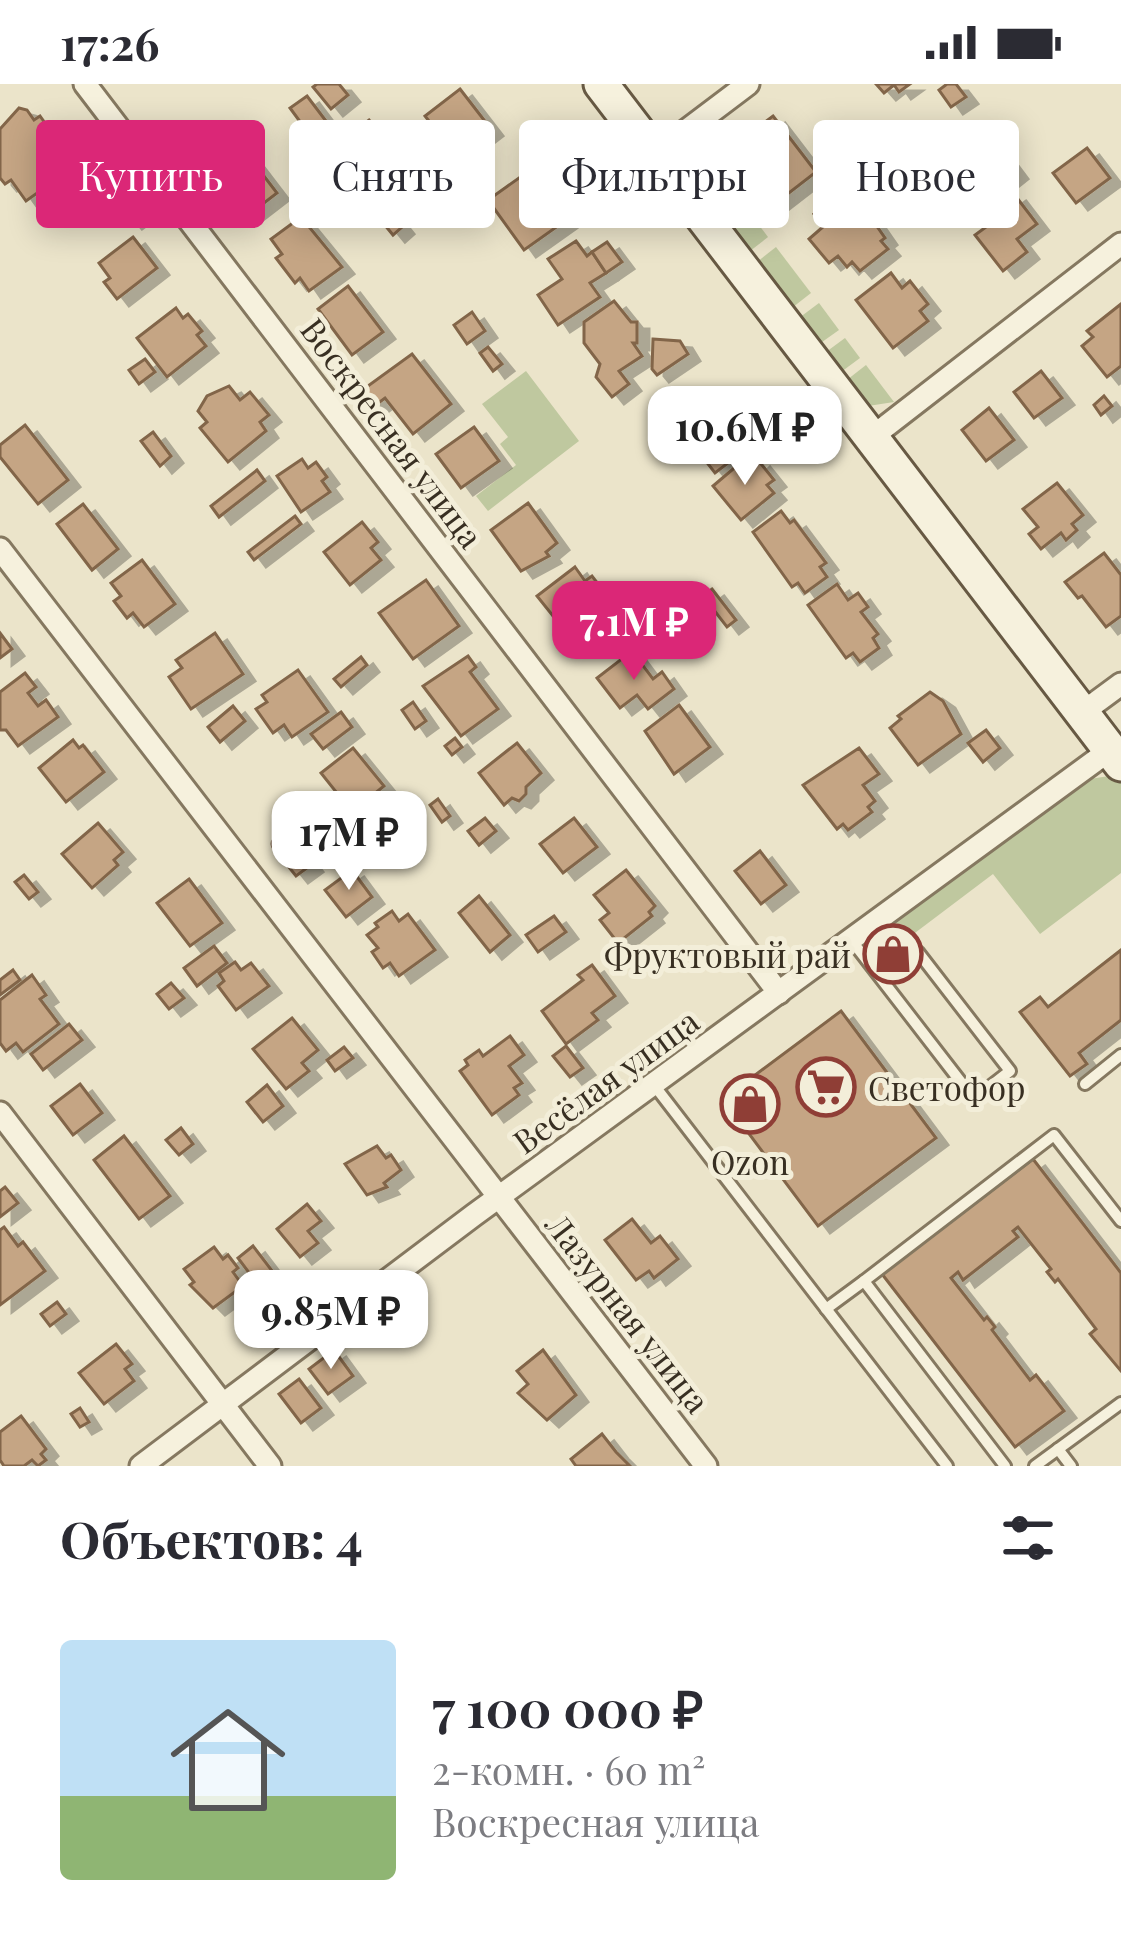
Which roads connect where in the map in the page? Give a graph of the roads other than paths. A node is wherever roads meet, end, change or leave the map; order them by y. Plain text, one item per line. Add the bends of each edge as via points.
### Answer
1 (85, 84) edge
2 (601, 84) edge
3 (748, 84) edge
4 (628, 120) edge
5 (700, 120) edge
6 (710, 228) edge
7 (1121, 244) edge
8 (872, 437) junction
9 (0, 549) edge
10 (1121, 684) edge
11 (1083, 712) junction
12 (1116, 757) edge
13 (852, 940) junction
14 (882, 979) junction
15 (779, 993) junction
16 (1121, 1055) edge
17 (654, 1084) junction
18 (1085, 1084) dead end
19 (0, 1113) edge
20 (499, 1198) junction
21 (1121, 1222) edge
22 (864, 1281) junction
23 (826, 1309) junction
24 (1121, 1402) edge
25 (223, 1405) junction
26 (1058, 1449) junction
27 (141, 1466) edge
28 (270, 1466) edge
29 (706, 1466) edge
30 (947, 1466) edge
31 (1005, 1466) edge
32 (1035, 1466) edge
33 (1071, 1466) edge

1 - 15 street, Воскресная улица
2 - 4 street
3 - 5 street
6 - 8 street
7 - 8 street
8 - 11 street
9 - 20 street, Лазурная улица
10 - 11 street
11 - 12 street
12 - 13 street, Весёлая улица
13 - 14 lane
13 - 15 street, Весёлая улица
14 - 14 lane via 974,1099 1010,1072 918,952
15 - 17 street, Весёлая улица
16 - 18 lane
17 - 20 street, Весёлая улица
17 - 23 lane
19 - 25 street
20 - 25 street, Весёлая улица
20 - 29 street, Лазурная улица
21 - 22 lane via 1054,1135
22 - 23 lane
22 - 31 lane
23 - 30 lane
24 - 26 lane
25 - 27 street, Весёлая улица
25 - 28 street
26 - 32 lane
26 - 33 lane

